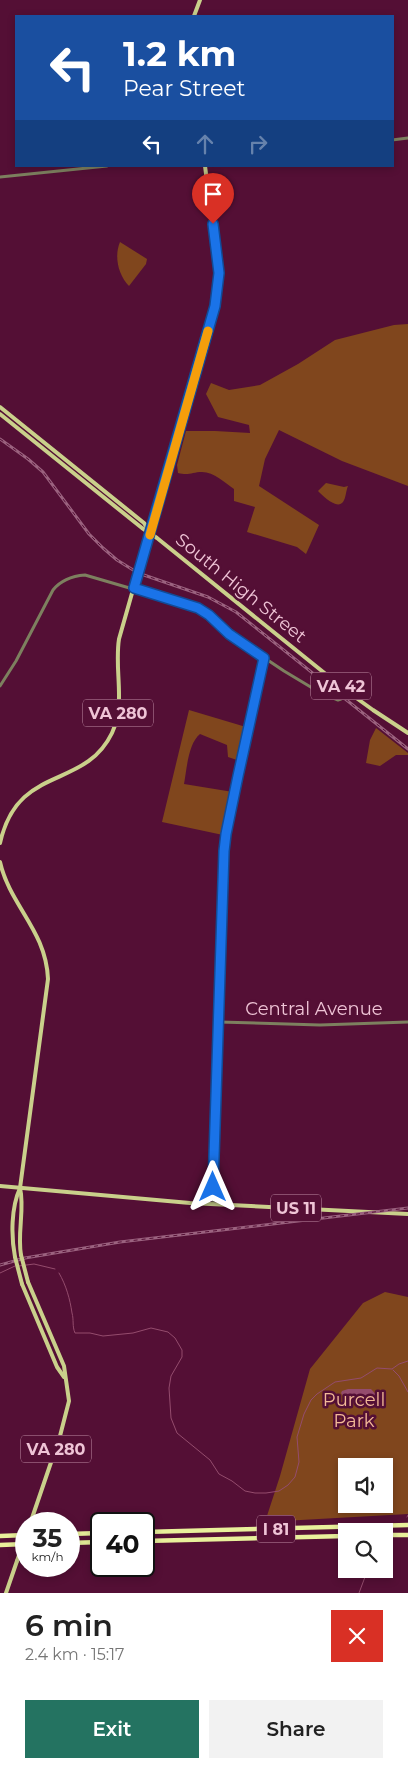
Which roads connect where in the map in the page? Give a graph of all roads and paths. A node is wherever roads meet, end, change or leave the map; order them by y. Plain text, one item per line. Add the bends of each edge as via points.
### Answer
1 (200, 0) edge
2 (194, 15) edge
3 (408, 138) edge
4 (394, 140) edge
5 (97, 167) edge
6 (205, 167) edge
7 (0, 177) edge
8 (0, 407) edge
9 (0, 414) edge
10 (150, 532) junction
11 (134, 588) junction
12 (264, 658) junction
13 (0, 686) edge
14 (348, 692) junction
15 (408, 733) edge
16 (0, 843) edge
17 (0, 862) edge
18 (219, 1022) junction
19 (408, 1022) edge
20 (0, 1186) edge
21 (20, 1188) junction
22 (213, 1204) junction
23 (408, 1214) edge
24 (65, 1378) junction
25 (34, 1512) edge
26 (408, 1525) edge
27 (155, 1532) edge
28 (15, 1535) edge
29 (393, 1535) edge
30 (408, 1535) edge
31 (0, 1536) edge
32 (338, 1536) edge
33 (155, 1541) edge
34 (15, 1544) edge
35 (0, 1545) edge
36 (15, 1567) edge
37 (6, 1593) edge

1 - 2 main road
3 - 4 street
5 - 7 street
6 - 10 main road via 218,265 218,294
8 - 10 main road, VA 42 via 144,523
9 - 10 main road, South High Street / VA 42
10 - 11 main road, VA 280
10 - 14 main road, South High Street / VA 42
11 - 12 street via 198,608
11 - 13 street via 85,575 69,578 60,584 50,596
11 - 16 main road, VA 280 via 117,654 119,710 110,736 89,761 27,793 10,814
12 - 14 street via 333,698 341,699
12 - 18 street via 226,834
14 - 15 main road, South High Street / VA 42
17 - 21 main road, VA 280 via 6,882 42,944 48,971
18 - 19 street, Central Avenue via 320,1025
18 - 22 street
20 - 21 main road, US 11
21 - 22 main road, US 11
21 - 24 main road, VA 280, bridge via 21,1255 28,1282 64,1366
21 - 24 main road, VA 280, bridge via 13,1218 15,1257 22,1284 57,1367
22 - 23 main road, US 11
24 - 25 main road, VA 280 via 68,1411
26 - 27 highway, I 81
28 - 31 highway
29 - 30 highway
32 - 33 highway, I 81
34 - 35 highway
36 - 37 main road, bridge

